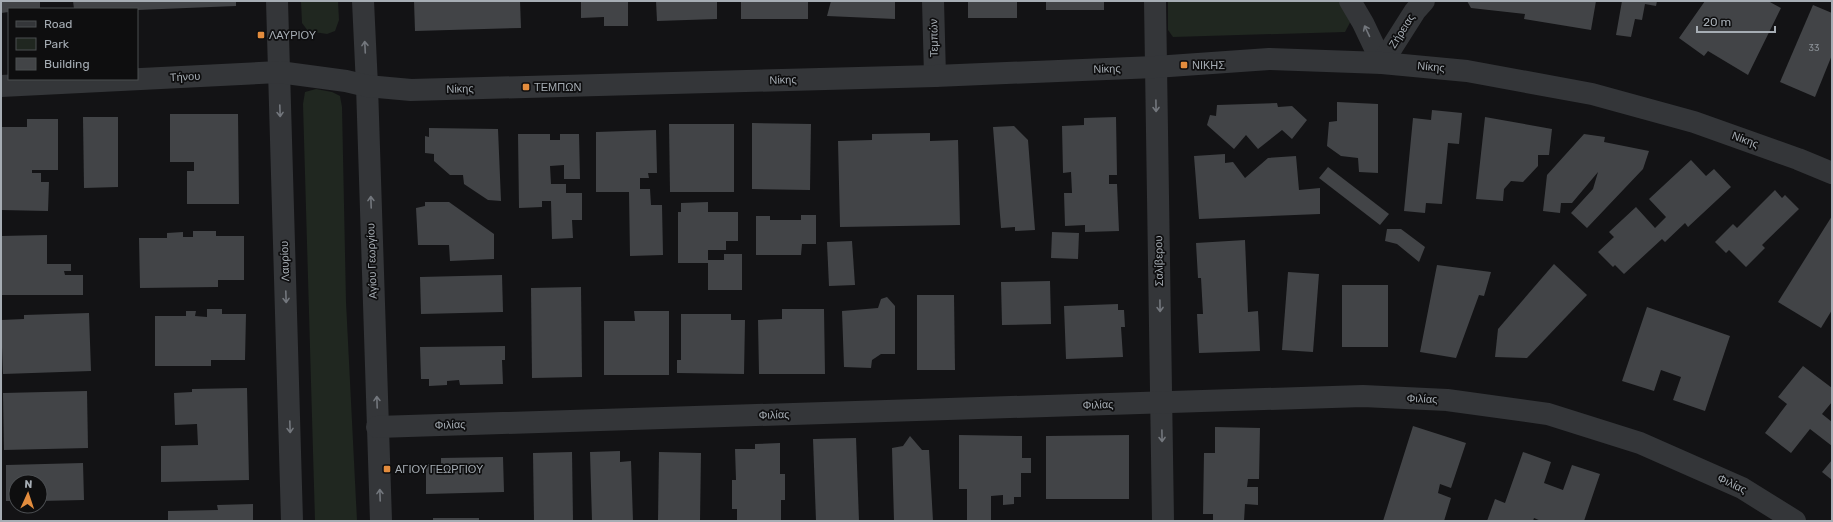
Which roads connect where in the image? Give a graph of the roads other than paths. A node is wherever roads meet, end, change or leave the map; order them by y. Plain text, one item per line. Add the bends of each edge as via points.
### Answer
1 (277, 1) edge
2 (363, 1) edge
3 (933, 1) edge
4 (1155, 1) edge
5 (1350, 1) edge
6 (1424, 1) edge
7 (1382, 63) junction
8 (1155, 67) junction
9 (279, 72) junction
10 (935, 76) junction
11 (138, 79) edge
12 (120, 80) edge
13 (1, 86) edge
14 (367, 86) junction
15 (1832, 174) edge
16 (1161, 403) junction
17 (377, 427) junction
18 (292, 521) edge
19 (381, 521) edge
20 (1163, 521) edge
21 (1794, 521) edge

1 - 9 street, Λαυρίου
14 -> 2 street, Αγίου Γεωργίου
3 - 10 street, Τεμπών
4 - 8 street, Σαλίβερου
7 -> 5 street
6 - 7 street, Ζήρειας
7 - 8 street, Νίκης via 1269,59
7 - 15 street, Νίκης via 1467,71 1592,94 1694,122 1798,159
8 - 10 street, Νίκης
8 -> 16 street, Σαλίβερου
9 - 11 street, Τήνου
9 - 14 street, Τήνου
9 -> 18 street, Λαυρίου
10 - 14 street, Νίκης via 411,90
12 - 13 street, Τήνου
17 -> 14 street, Αγίου Γεωργίου
16 - 17 street, Φιλίας
16 -> 20 street, Σαλίβερου
16 - 21 street, Φιλίας via 1363,396 1447,400 1548,414 1648,447 1742,488
19 -> 17 street, Αγίου Γεωργίου

